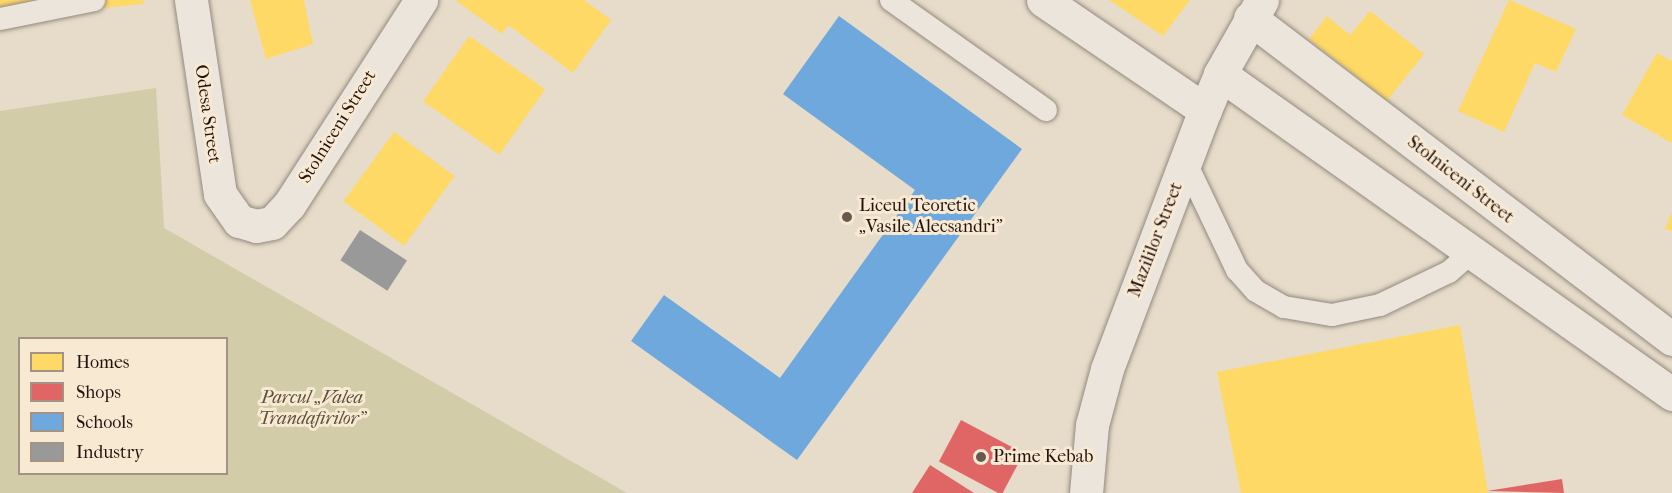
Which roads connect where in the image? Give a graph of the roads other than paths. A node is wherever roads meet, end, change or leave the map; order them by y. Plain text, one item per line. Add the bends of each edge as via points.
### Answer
1 (94, 0) edge
2 (191, 0) edge
3 (422, 0) edge
4 (891, 0) edge
5 (1043, 0) edge
6 (1256, 9) edge
7 (0, 19) edge
8 (1220, 74) junction
9 (1046, 110) dead end
10 (1204, 110) junction
11 (1185, 161) junction
12 (239, 220) joint
13 (1472, 252) junction
14 (1672, 339) edge
15 (1672, 394) edge
16 (1092, 489) edge

1 - 7 lane
2 - 12 street, Odesa Street via 215,176 228,210
3 - 12 street, Stolniceni Street via 289,205 272,223 256,226
4 - 9 lane
5 - 10 street
6 - 8 street, Mazililor Street
6 - 14 street, Stolniceni Street
8 - 10 street, Mazililor Street
8 - 13 street
10 - 11 street, Mazililor Street
11 - 13 lane via 1237,270 1256,291 1284,307 1332,315 1380,305 1449,272
11 - 16 street, Mazililor Street via 1107,369 1092,425
13 - 15 street

